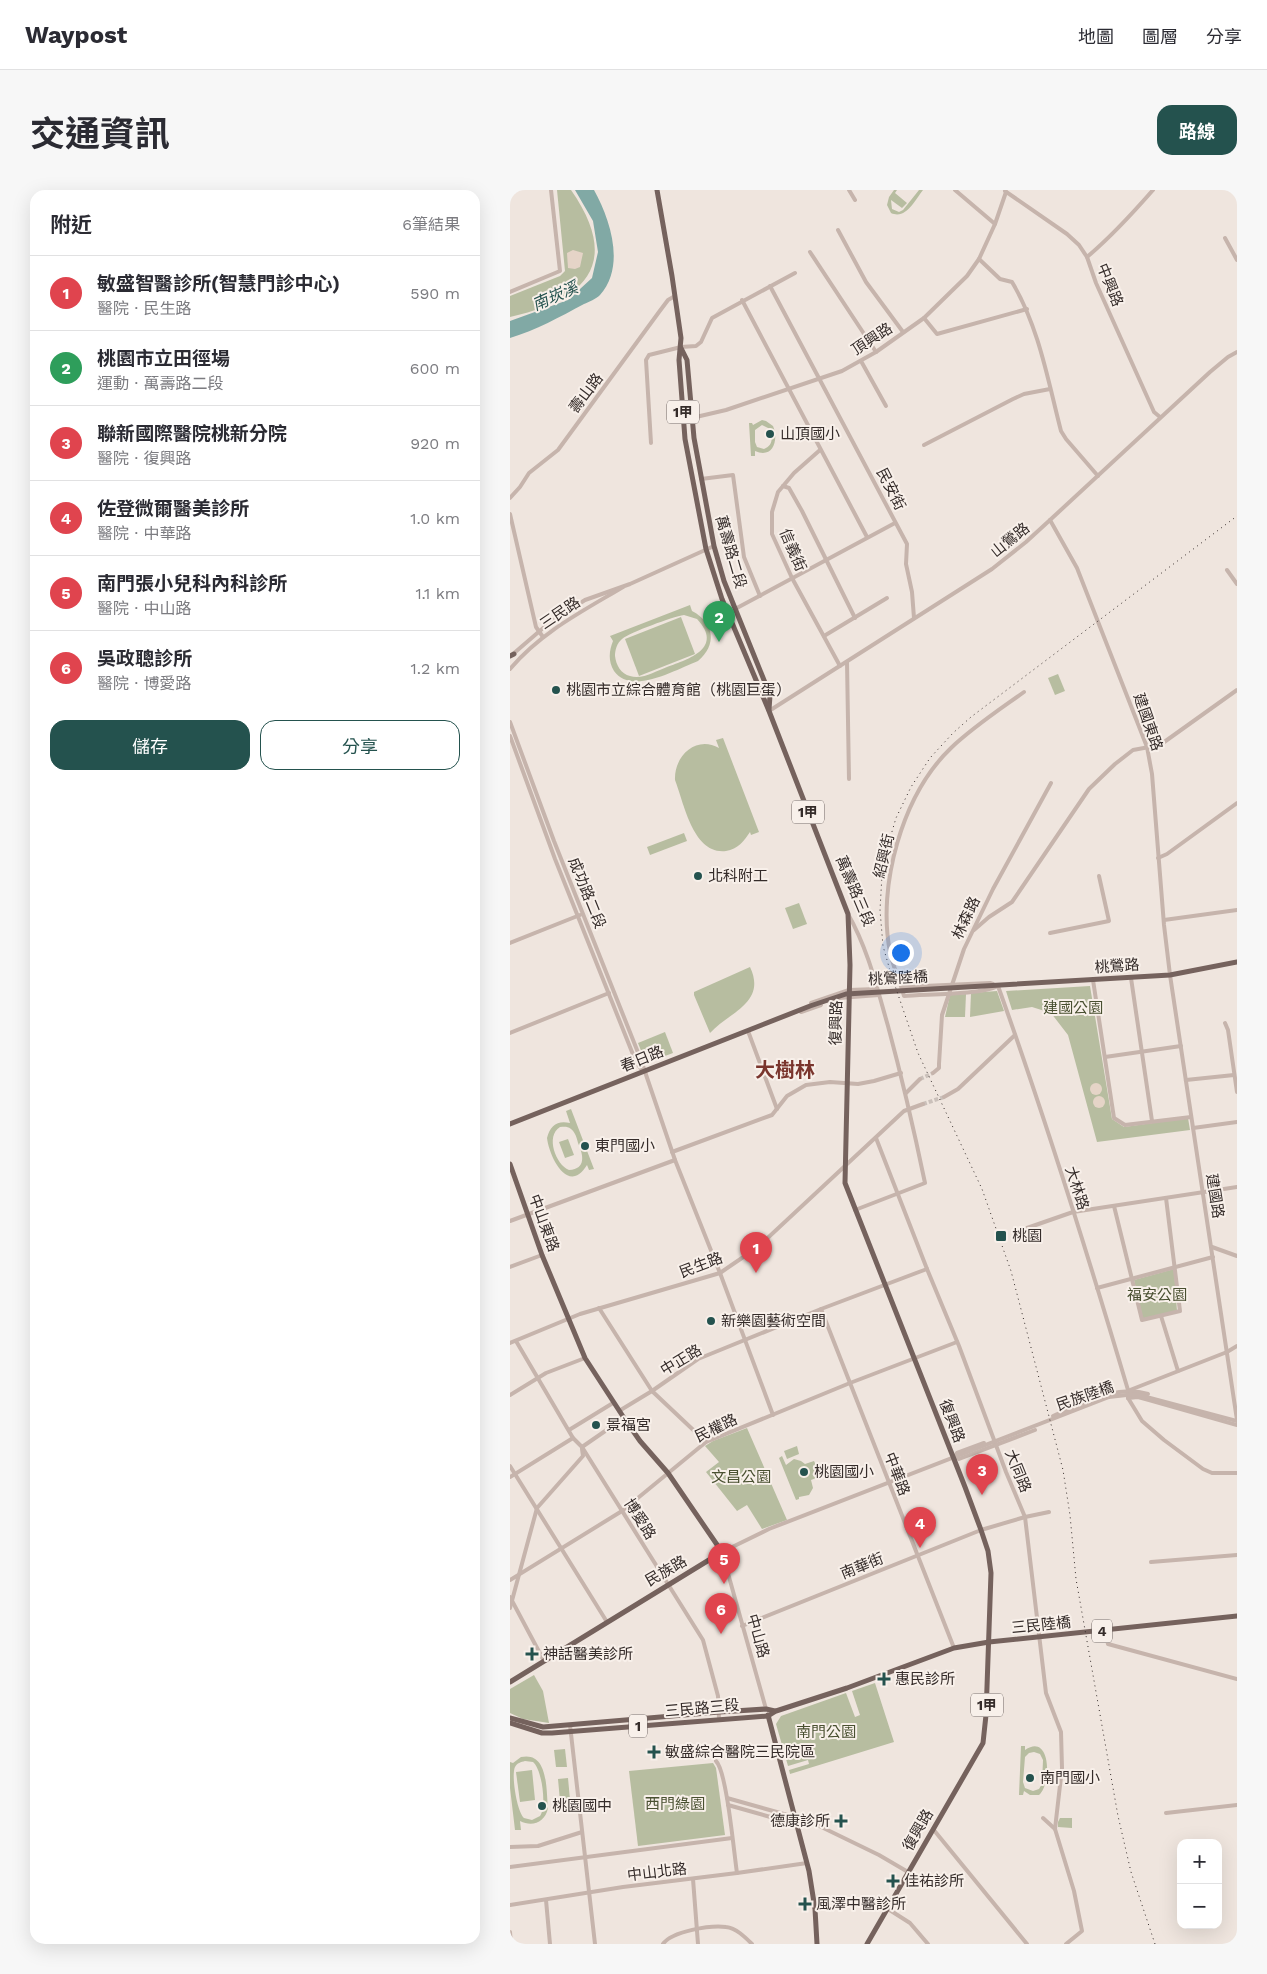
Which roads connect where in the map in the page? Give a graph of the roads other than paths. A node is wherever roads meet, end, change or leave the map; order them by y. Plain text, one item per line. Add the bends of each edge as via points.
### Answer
1 (657, 190) edge
2 (849, 190) edge
3 (955, 190) edge
4 (1153, 190) edge
5 (552, 191) edge
6 (1005, 191) edge
7 (855, 200) dead end
8 (995, 224) junction
9 (838, 230) dead end
10 (1224, 238) dead end
11 (810, 252) dead end
12 (1087, 257) junction
13 (979, 259) junction
14 (1237, 260) edge
15 (795, 273) dead end
16 (770, 286) junction
17 (510, 292) edge
18 (676, 296) junction
19 (742, 300) junction
20 (1027, 309) junction
21 (924, 318) junction
22 (903, 332) junction
23 (681, 347) junction
24 (876, 352) junction
25 (1237, 352) edge
26 (861, 360) junction
27 (820, 378) junction
28 (1050, 389) junction
29 (788, 390) junction
30 (886, 406) dead end
31 (1160, 417) junction
32 (692, 419) junction
33 (683, 420) junction
34 (651, 443) dead end
35 (924, 445) dead end
36 (820, 450) junction
37 (1098, 476) junction
38 (700, 479) junction
39 (782, 486) junction
40 (510, 498) edge
41 (510, 514) edge
42 (1050, 520) junction
43 (895, 523) junction
44 (866, 538) junction
45 (714, 546) junction
46 (706, 549) junction
47 (827, 560) junction
48 (1227, 570) dead end
49 (792, 578) junction
50 (630, 584) junction
51 (1237, 584) edge
52 (760, 596) junction
53 (887, 598) dead end
54 (735, 609) junction
55 (855, 618) junction
56 (914, 618) junction
57 (538, 631) junction
58 (824, 636) junction
59 (543, 637) junction
60 (511, 656) edge
61 (846, 662) junction
62 (840, 666) junction
63 (510, 669) edge
64 (1237, 690) edge
65 (1024, 692) dead end
66 (769, 711) junction
67 (510, 722) edge
68 (511, 729) edge
69 (510, 736) edge
70 (1147, 747) junction
71 (520, 748) junction
72 (512, 750) edge
73 (849, 779) dead end
74 (1051, 783) dead end
75 (1237, 803) edge
76 (1158, 858) junction
77 (563, 863) junction
78 (558, 865) junction
79 (1099, 876) dead end
80 (572, 885) junction
81 (566, 887) junction
82 (1237, 910) edge
83 (583, 913) junction
84 (848, 914) junction
85 (578, 916) junction
86 (1164, 920) junction
87 (974, 930) junction
88 (1050, 932) dead end
89 (510, 943) edge
90 (1237, 962) edge
91 (1170, 975) junction
92 (1131, 978) junction
93 (1093, 980) junction
94 (952, 985) junction
95 (942, 986) junction
96 (990, 986) joint
97 (998, 986) junction
98 (902, 987) junction
99 (877, 989) junction
100 (611, 992) junction
101 (949, 993) junction
102 (849, 994) junction
103 (942, 994) junction
104 (880, 995) junction
105 (904, 996) joint
106 (810, 1006) joint
107 (783, 1018) junction
108 (1225, 1023) dead end
109 (748, 1031) junction
110 (510, 1033) edge
111 (1016, 1035) junction
112 (1181, 1046) junction
113 (1141, 1051) junction
114 (1105, 1057) junction
115 (643, 1072) junction
116 (901, 1073) junction
117 (934, 1073) dead end
118 (1234, 1075) junction
119 (920, 1079) tunnel mouth
120 (1186, 1080) junction
121 (847, 1083) junction
122 (1237, 1092) edge
123 (906, 1094) junction
124 (944, 1097) tunnel mouth
125 (923, 1104) tunnel mouth
126 (909, 1108) junction
127 (777, 1109) junction
128 (1191, 1117) junction
129 (1152, 1121) junction
130 (1237, 1122) edge
131 (510, 1124) edge
132 (1193, 1128) junction
133 (876, 1138) junction
134 (672, 1152) junction
135 (675, 1160) junction
136 (510, 1164) edge
137 (846, 1167) junction
138 (1237, 1187) edge
139 (1203, 1191) junction
140 (898, 1194) junction
141 (1166, 1198) junction
142 (1114, 1206) junction
143 (855, 1210) junction
144 (1073, 1212) junction
145 (528, 1214) junction
146 (510, 1221) edge
147 (1027, 1228) dead end
148 (1212, 1247) junction
149 (542, 1255) junction
150 (1213, 1256) junction
151 (1237, 1256) edge
152 (510, 1267) edge
153 (1175, 1267) junction
154 (927, 1269) junction
155 (720, 1273) junction
156 (1132, 1278) junction
157 (884, 1284) junction
158 (1097, 1288) junction
159 (556, 1290) joint
160 (600, 1308) junction
161 (821, 1308) junction
162 (1162, 1316) junction
163 (567, 1319) junction
164 (516, 1341) junction
165 (746, 1341) junction
166 (957, 1342) junction
167 (510, 1343) edge
168 (1237, 1346) edge
169 (1227, 1352) junction
170 (585, 1358) junction
171 (916, 1359) junction
172 (1178, 1371) junction
173 (536, 1378) junction
174 (850, 1383) junction
175 (1128, 1390) junction
176 (652, 1391) junction
177 (510, 1394) edge
178 (1128, 1398) junction
179 (613, 1403) junction
180 (619, 1411) junction
181 (773, 1415) junction
182 (1053, 1416) dead end
183 (624, 1418) junction
184 (1237, 1420) edge
185 (1032, 1425) dead end
186 (1237, 1425) edge
187 (569, 1430) junction
188 (1036, 1430) dead end
189 (573, 1438) junction
190 (706, 1442) junction
191 (994, 1442) junction
192 (582, 1447) junction
193 (966, 1453) joint
194 (954, 1457) junction
195 (510, 1466) edge
196 (1237, 1473) edge
197 (515, 1474) junction
198 (668, 1474) junction
199 (510, 1478) edge
200 (888, 1482) junction
201 (537, 1508) junction
202 (622, 1511) junction
203 (1049, 1512) dead end
204 (1025, 1517) junction
205 (981, 1530) junction
206 (562, 1547) junction
207 (722, 1552) junction
208 (1237, 1555) edge
209 (917, 1556) junction
210 (1151, 1562) dead end
211 (518, 1574) junction
212 (510, 1580) edge
213 (667, 1584) junction
214 (511, 1598) edge
215 (510, 1608) edge
216 (1237, 1616) edge
217 (607, 1622) junction
218 (742, 1626) junction
219 (1106, 1635) tunnel mouth
220 (989, 1642) junction
221 (954, 1648) junction
222 (544, 1661) junction
223 (1237, 1679) edge
224 (510, 1682) edge
225 (766, 1709) junction
226 (776, 1711) junction
227 (719, 1712) junction
228 (768, 1716) junction
229 (719, 1720) junction
230 (511, 1722) edge
231 (570, 1728) junction
232 (716, 1761) dead end
233 (727, 1798) junction
234 (728, 1804) junction
235 (1237, 1805) edge
236 (1166, 1813) dead end
237 (796, 1818) junction
238 (1043, 1818) dead end
239 (933, 1829) junction
240 (1055, 1829) junction
241 (582, 1832) junction
242 (732, 1838) junction
243 (510, 1847) edge
244 (584, 1858) junction
245 (807, 1863) junction
246 (510, 1867) edge
247 (908, 1872) junction
248 (737, 1873) junction
249 (693, 1878) junction
250 (588, 1894) junction
251 (546, 1900) junction
252 (510, 1906) edge
253 (888, 1909) junction
254 (697, 1930) junction
255 (510, 1932) edge
256 (511, 1944) edge
257 (550, 1944) edge
258 (595, 1944) edge
259 (663, 1944) edge
260 (698, 1944) edge
261 (752, 1944) edge
262 (817, 1944) edge
263 (867, 1944) edge
264 (928, 1944) edge
265 (1027, 1944) edge
266 (1066, 1944) edge

1 - 18 main road, 萬壽路二段 / 1甲
2 - 7 street
3 - 8 street
4 - 12 street via 1133,214
5 - 17 street via 560,271
6 - 8 street, 頂興路
6 - 12 street, 中興路 via 1067,234
8 - 13 street, 頂興路
9 - 22 street via 866,282
10 - 14 street
11 - 24 street
12 - 31 street, 中興路 via 1154,412
13 - 20 street via 1000,278 1012,282
13 - 21 street, 頂興路 via 967,276
15 - 16 street
16 - 19 street
16 - 27 street, 民安街
18 - 23 main road, 萬壽路二段 / 1甲
18 - 40 street, 壽山路 via 668,300 558,450 529,473
19 - 23 street via 712,318 702,342 696,346
19 - 29 street
20 - 21 street via 937,334
20 - 28 street
21 - 22 street, 頂興路
22 - 24 street, 頂興路
23 - 32 main road, 萬壽路二段 / 1甲 via 687,360
23 - 33 main road, 萬壽路二段 / 1甲
23 - 34 street via 649,355 646,360
24 - 26 street, 頂興路
25 - 31 street, 山鶯路
26 - 27 street, 頂興路
26 - 30 street
27 - 29 street, 頂興路
27 - 43 street, 民安街
28 - 35 street via 1024,394
28 - 37 street via 1061,431
29 - 32 street, 頂興路
29 - 36 street
31 - 37 street, 山鶯路
32 - 33 street, 頂興路
32 - 38 main road, 萬壽路二段 / 1甲
33 - 46 main road, 萬壽路二段 / 1甲
36 - 39 street, 信義街
36 - 44 street
37 - 42 street, 山鶯路
38 - 45 main road, 萬壽路二段 / 1甲
38 - 52 street via 733,474 744,558
39 - 47 street via 789,488
39 - 49 street, 信義街 via 774,502 771,525
41 - 57 street
42 - 56 street, 山鶯路 via 992,569
42 - 70 street, 建國東路 via 1077,568
43 - 44 street
43 - 56 street, 民安街 via 907,544 906,564
44 - 47 street
45 - 46 street, 三民路
45 - 54 main road, 萬壽路二段 / 1甲
46 - 50 street, 三民路
46 - 66 main road, 萬壽路二段 / 1甲 via 722,599
47 - 49 street
47 - 55 street
48 - 51 street
49 - 52 street
49 - 58 street, 信義街
50 - 57 street, 三民路 via 585,600
50 - 59 street, 三民路
52 - 54 street
53 - 55 street
54 - 66 main road, 萬壽路二段 / 1甲 via 770,695
55 - 58 street
56 - 61 street, 山鶯路
57 - 59 street
57 - 60 street, 三民路
58 - 62 street, 信義街
59 - 63 street, 三民路
61 - 62 street, 山鶯路
61 - 73 street
62 - 66 street, 山鶯路
64 - 70 street via 1160,746
65 - 98 street, 紹興街 via 950,749 918,793 902,827 888,890 888,942
66 - 84 main road, 萬壽路三段 / 1甲
67 - 68 street, 成功路二段
68 - 71 street, 成功路二段
69 - 72 street, 成功路二段
70 - 76 street, 建國東路
70 - 87 street via 1134,750 1089,789 1012,902
71 - 72 street
71 - 77 street, 成功路二段
72 - 78 street, 成功路二段
74 - 87 street, 林森路
75 - 76 street
76 - 86 street, 建國東路
77 - 78 street
77 - 80 street, 成功路二段
78 - 81 street, 成功路二段
79 - 88 street via 1109,921
80 - 81 street
80 - 83 street, 成功路二段
81 - 85 street, 成功路二段
82 - 86 street
83 - 85 street
83 - 100 street, 成功路二段
84 - 99 street, 萬壽路三段 via 862,939
84 - 102 main road, 復興路 / 1甲
85 - 89 street
85 - 100 street, 成功路二段
86 - 91 street, 建國東路
87 - 94 street, 林森路
90 - 91 main road, 桃鶯路
91 - 92 main road, 桃鶯路
91 - 112 street, 建國路
92 - 93 main road, 桃鶯路
92 - 113 street
93 - 97 main road, 桃鶯路
93 - 114 street
94 - 95 street, 桃鶯路
94 - 97 street, 桃鶯路 via 990,983
94 - 101 street, 林森路
95 - 98 street, 桃鶯路
95 - 103 street
96 - 97 main road, 桃鶯路
96 - 106 main road, 桃鶯陸橋 via 853,993
97 - 101 street, 桃鶯路
97 - 111 street, 大林路
98 - 105 street, 紹興街
99 - 102 street, 春日路
99 - 104 street, 萬壽路三段
100 - 110 street
100 - 115 street, 成功路二段 via 636,1062
101 - 103 street, 桃鶯路
101 - 117 street, 林森路 via 941,1022 940,1064
102 - 104 street, 春日路
102 - 107 street, 春日路
102 - 121 main road, 復興路 / 1甲
103 - 105 street, 桃鶯路
104 - 116 street, 萬壽路三段
106 - 107 main road, 春日路
107 - 109 main road, 春日路
108 - 118 street
109 - 115 main road, 春日路
109 - 127 street
111 - 124 street via 958,1089
111 - 144 street, 大林路
112 - 113 street
112 - 120 street, 建國路
113 - 114 street
113 - 129 street
114 - 129 street via 1114,1118 1125,1125
115 - 131 main road, 春日路
115 - 134 street, 成功路二段
116 - 121 street via 874,1081
116 - 123 street, 萬壽路三段
118 - 120 street
118 - 122 street
119 - 123 street
120 - 128 street, 建國路
121 - 127 street via 806,1085 787,1096
121 - 137 main road, 復興路 / 1甲
123 - 126 street
125 - 126 street
126 - 133 street, 民生路
126 - 140 street via 925,1183
127 - 134 street via 772,1115
128 - 129 street
128 - 132 street, 建國路
130 - 132 street
132 - 139 street, 建國路
133 - 137 street, 民生路
133 - 140 street, 大同路
134 - 135 street, 成功路二段
135 - 145 street
135 - 155 street, 成功路二段
136 - 145 main road, 中山東路
137 - 143 main road, 復興路 / 1甲 via 845,1184
137 - 155 street, 民生路 via 758,1247
138 - 139 street
139 - 141 street
139 - 148 street, 建國路
140 - 143 street
140 - 154 street, 大同路
141 - 142 street
141 - 153 street
142 - 144 street
142 - 156 street
143 - 157 main road, 復興路 / 1甲
144 - 147 street
144 - 158 street, 大林路
145 - 146 street
145 - 149 main road, 中山東路
148 - 150 street, 建國路
148 - 151 street
149 - 152 street
149 - 159 main road, 中山東路
150 - 153 street
150 - 169 street, 建國路
153 - 156 street
153 - 162 street via 1180,1311
154 - 157 street, 中正路
154 - 166 street, 大同路
155 - 160 street, 民生路
155 - 165 street, 成功路二段
156 - 158 street
156 - 162 street via 1142,1320
157 - 161 street, 中正路
157 - 171 main road, 復興路 / 1甲
158 - 175 street, 大林路
159 - 163 main road, 中山路
160 - 163 street, 民生路
160 - 176 street
161 - 165 street, 中正路
161 - 174 street, 中華路
162 - 172 street
163 - 164 street, 民生路
163 - 170 main road, 中山路
164 - 167 street, 民生路
164 - 173 street, 博愛路
165 - 176 street, 中正路 via 698,1359
165 - 181 street, 成功路二段
166 - 171 street, 民權路
166 - 191 street, 大同路
168 - 169 street
169 - 172 street
169 - 184 street, 建國路
170 - 173 street
170 - 179 main road, 中山路
171 - 174 street, 民權路
171 - 194 main road, 復興路 / 1甲
172 - 175 street
173 - 177 street
173 - 187 street, 博愛路
174 - 181 street, 民權路
174 - 200 street, 中華路
175 - 178 street, 大林路
175 - 182 street via 1111,1393
175 - 184 street
176 - 180 street, 中正路
176 - 190 street
178 - 186 street via 1138,1397
178 - 196 street via 1142,1421 1203,1469 1212,1473
179 - 180 main road, 中山路
179 - 187 street
180 - 183 main road, 中山路
181 - 190 street, 民權路
183 - 192 street
183 - 198 main road, 中山路
184 - 193 street, 民族陸橋 via 1154,1398 1122,1395 1109,1397
185 - 191 street, 民族路
187 - 189 street, 博愛路
188 - 191 street, 民族路
189 - 192 street, 博愛路
189 - 197 street
190 - 198 street, 民權路
191 - 194 street, 民族路 via 959,1459
191 - 204 street, 大同路
192 - 201 street via 583,1456
192 - 202 street, 博愛路
193 - 194 street, 民族路
194 - 200 street, 民族路
194 - 205 main road, 復興路 / 1甲
195 - 197 street
197 - 199 street
197 - 201 street
198 - 202 street, 民權路
198 - 207 main road, 中山路
200 - 207 street, 民族路 via 769,1529
200 - 209 street, 中華路
201 - 206 street
201 - 211 street
202 - 206 street, 民權路
202 - 213 street, 博愛路
203 - 204 street, 南華街
204 - 205 street, 南華街
204 - 240 street, 大同路 via 1046,1693 1061,1732 1062,1768
205 - 209 street, 南華街
205 - 220 main road, 復興路 / 1甲 via 991,1573
206 - 211 street, 民權路
206 - 217 street
207 - 213 main road, 民族路
207 - 218 street, 中山路
208 - 210 street
209 - 218 street, 南華街
209 - 221 street, 中華路
211 - 212 street, 民權路
211 - 214 street
213 - 217 main road, 民族路
213 - 227 street, 博愛路 via 703,1640
214 - 215 street
214 - 222 street
216 - 220 main road, 三民陸橋 / 4
217 - 222 main road, 民族路
218 - 225 street, 中山路
219 - 223 street via 1108,1644
220 - 221 main road, 三民路三段 / 4
220 - 239 main road, 復興路 / 1甲 via 983,1743
221 - 226 main road, 三民路三段 / 4
222 - 224 main road, 民族路
225 - 226 main road, 三民路三段 / 1
225 - 227 main road, 三民路三段 / 1
225 - 228 main road, 中山路
226 - 228 main road, 三民路三段 / 1
227 - 229 street, 博愛路
227 - 231 main road, 三民路三段 / 1
228 - 229 main road, 三民路三段 / 1
228 - 237 main road, 中山路
229 - 231 main road, 三民路三段 / 1
230 - 231 main road, 三民路三段 / 1 via 542,1733
231 - 241 street
232 - 233 street via 721,1768
233 - 234 street
233 - 237 street
234 - 237 street via 788,1822
234 - 242 street
235 - 236 street
237 - 245 main road, 中山路
237 - 247 street via 879,1855
238 - 240 street
239 - 247 main road, 復興路 / 1甲
239 - 265 street
240 - 266 street via 1074,1891 1082,1931
241 - 243 street via 538,1846
241 - 244 street
242 - 244 street
242 - 248 street
244 - 246 street
244 - 250 street
245 - 248 street, 中山北路
245 - 262 main road, 中山路
247 - 253 main road, 復興路 / 1甲
248 - 249 street, 中山北路
249 - 250 street, 中山北路
249 - 254 street
250 - 251 street, 中山北路
250 - 258 street
251 - 252 street, 中山北路
251 - 257 street
253 - 263 main road, 復興路 / 1甲
253 - 264 street via 910,1923
254 - 259 street via 677,1934
254 - 260 street
254 - 261 street via 726,1926
255 - 256 street

